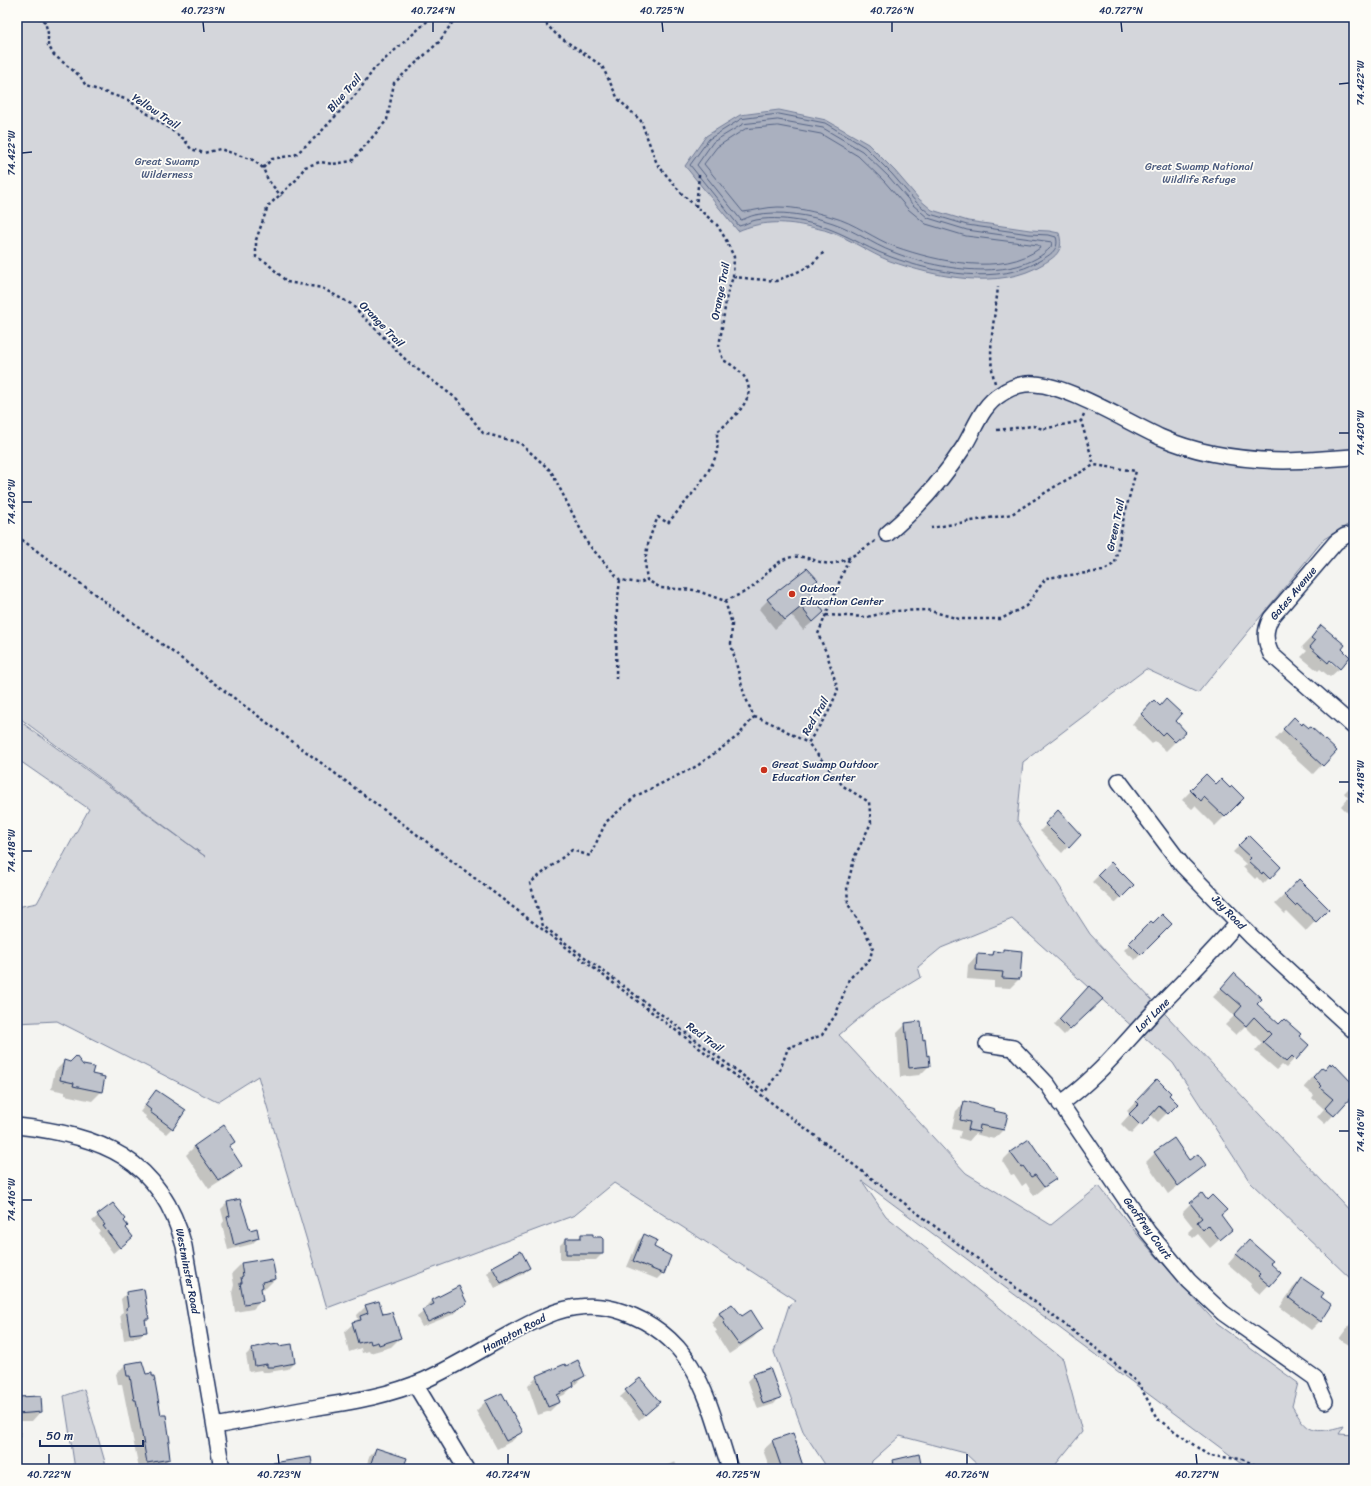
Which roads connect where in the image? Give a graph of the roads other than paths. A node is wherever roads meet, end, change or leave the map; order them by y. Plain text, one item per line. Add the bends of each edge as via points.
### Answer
1 (1354, 457) edge
2 (887, 534) road end
3 (1354, 534) edge
4 (1354, 727) edge
5 (1118, 781) dead end
6 (1238, 922) junction
7 (1354, 1031) edge
8 (987, 1044) dead end
9 (1060, 1104) junction
10 (17, 1126) edge
11 (415, 1384) junction
12 (1325, 1401) dead end
13 (215, 1426) junction
14 (222, 1469) edge
15 (466, 1469) edge
16 (730, 1469) edge

1 - 2 street via 1285,461 1210,453 1162,438 1059,389 1035,384 1010,388 988,405 964,446 935,487 910,515
3 - 4 street, Gates Avenue via 1336,542 1271,618 1266,638 1271,654
5 - 6 street, Jay Road via 1174,856
6 - 7 street, Jay Road
6 - 9 street, Lori Lane via 1209,957 1080,1090
8 - 9 street, Geoffrey Court via 1013,1048 1048,1084
9 - 12 street, Geoffrey Court via 1148,1232 1189,1281 1223,1313 1315,1378
10 - 13 street, Westminster Road via 38,1128 74,1137 117,1152 139,1167 168,1202 178,1222 184,1246
11 - 13 street, Hampton Road via 348,1403
11 - 15 street
11 - 16 street, Hampton Road via 546,1316 579,1306 612,1308 649,1323 668,1336 684,1354 703,1389
13 - 14 street, Westminster Road

